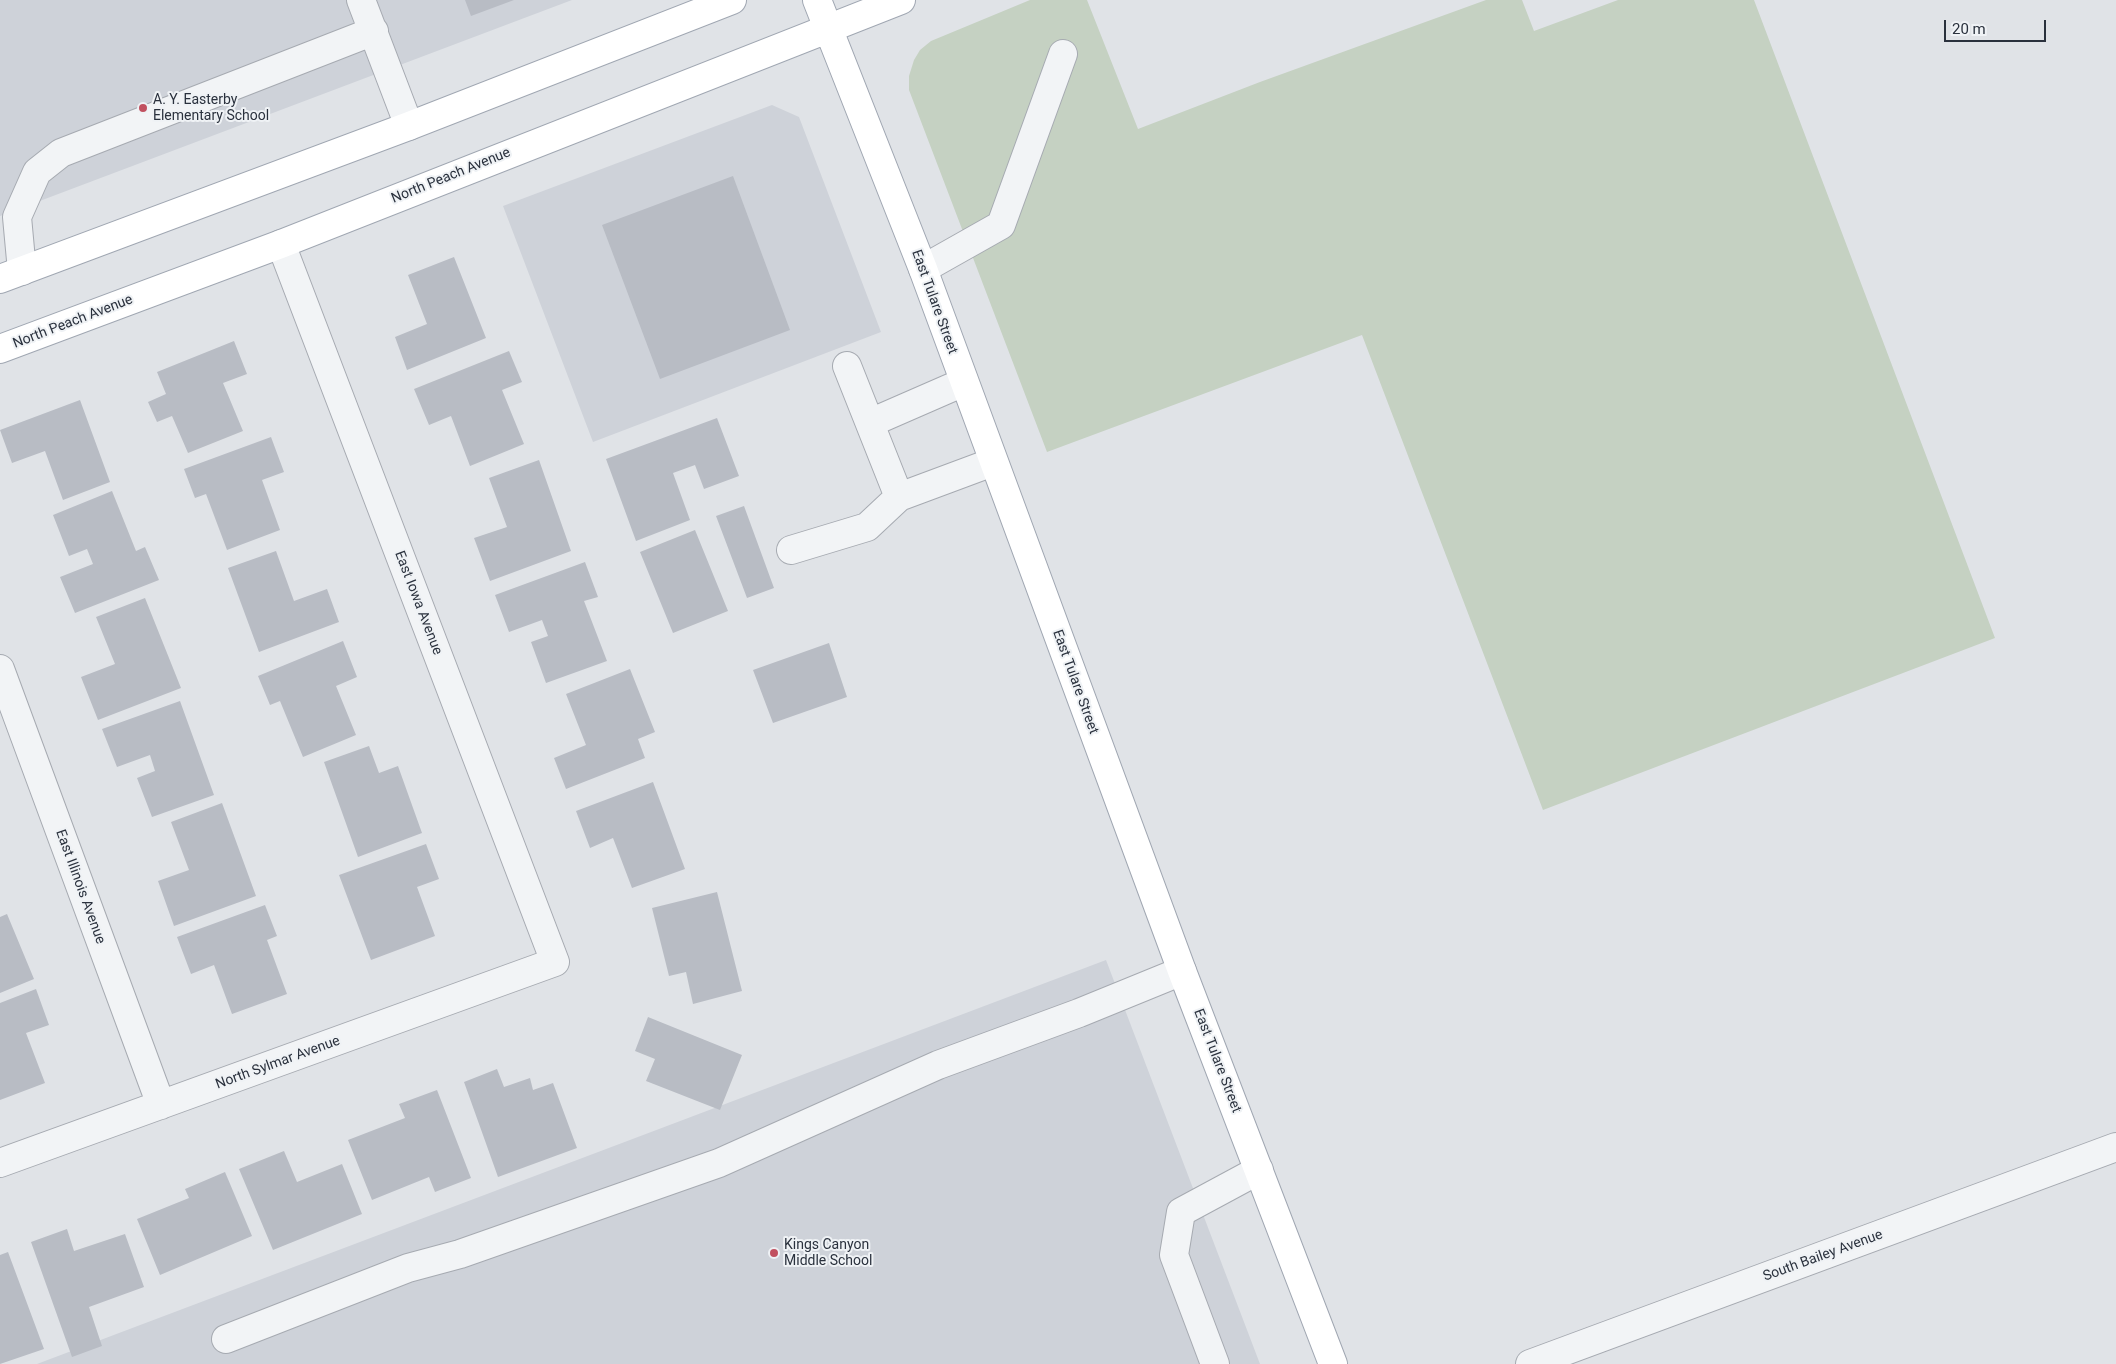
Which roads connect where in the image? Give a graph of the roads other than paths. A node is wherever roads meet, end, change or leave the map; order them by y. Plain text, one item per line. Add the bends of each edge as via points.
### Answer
1 (361, 0) edge
2 (732, 0) edge
3 (818, 0) edge
4 (901, 0) edge
5 (829, 30) junction
6 (374, 31) junction
7 (1063, 54) dead end
8 (409, 126) junction
9 (281, 244) junction
10 (923, 270) junction
11 (11, 275) edge
12 (0, 349) edge
13 (847, 366) dead end
14 (964, 382) junction
15 (870, 423) junction
16 (993, 462) junction
17 (899, 497) junction
18 (791, 550) dead end
19 (0, 669) edge
20 (556, 962) joint
21 (1182, 971) junction
22 (161, 1105) junction
23 (2116, 1147) edge
24 (0, 1163) edge
25 (1259, 1170) junction
26 (226, 1339) dead end
27 (1215, 1364) edge
28 (1333, 1364) edge
29 (1530, 1364) edge

1 - 6 street
2 - 8 main road
3 - 5 main road, East Tulare Street
4 - 5 main road, North Peach Avenue
5 - 9 main road, North Peach Avenue
5 - 10 main road, East Tulare Street
6 - 8 street
6 - 11 street via 62,153 37,172 17,217
7 - 10 street via 1001,225
8 - 11 main road
9 - 12 main road, North Peach Avenue
9 - 20 street, East Iowa Avenue
10 - 14 main road, East Tulare Street
13 - 15 street
14 - 15 street
14 - 16 main road, East Tulare Street
15 - 17 street
16 - 17 street
16 - 21 main road, East Tulare Street
17 - 18 street via 867,527
19 - 22 street, East Illinois Avenue
20 - 22 street, North Sylmar Avenue
21 - 25 main road, East Tulare Street
21 - 26 street via 1080,1013 938,1065 719,1163 460,1254 408,1268
22 - 24 street, North Sylmar Avenue
23 - 29 street, South Bailey Avenue
25 - 27 street via 1181,1212 1174,1255
25 - 28 main road, East Tulare Street

